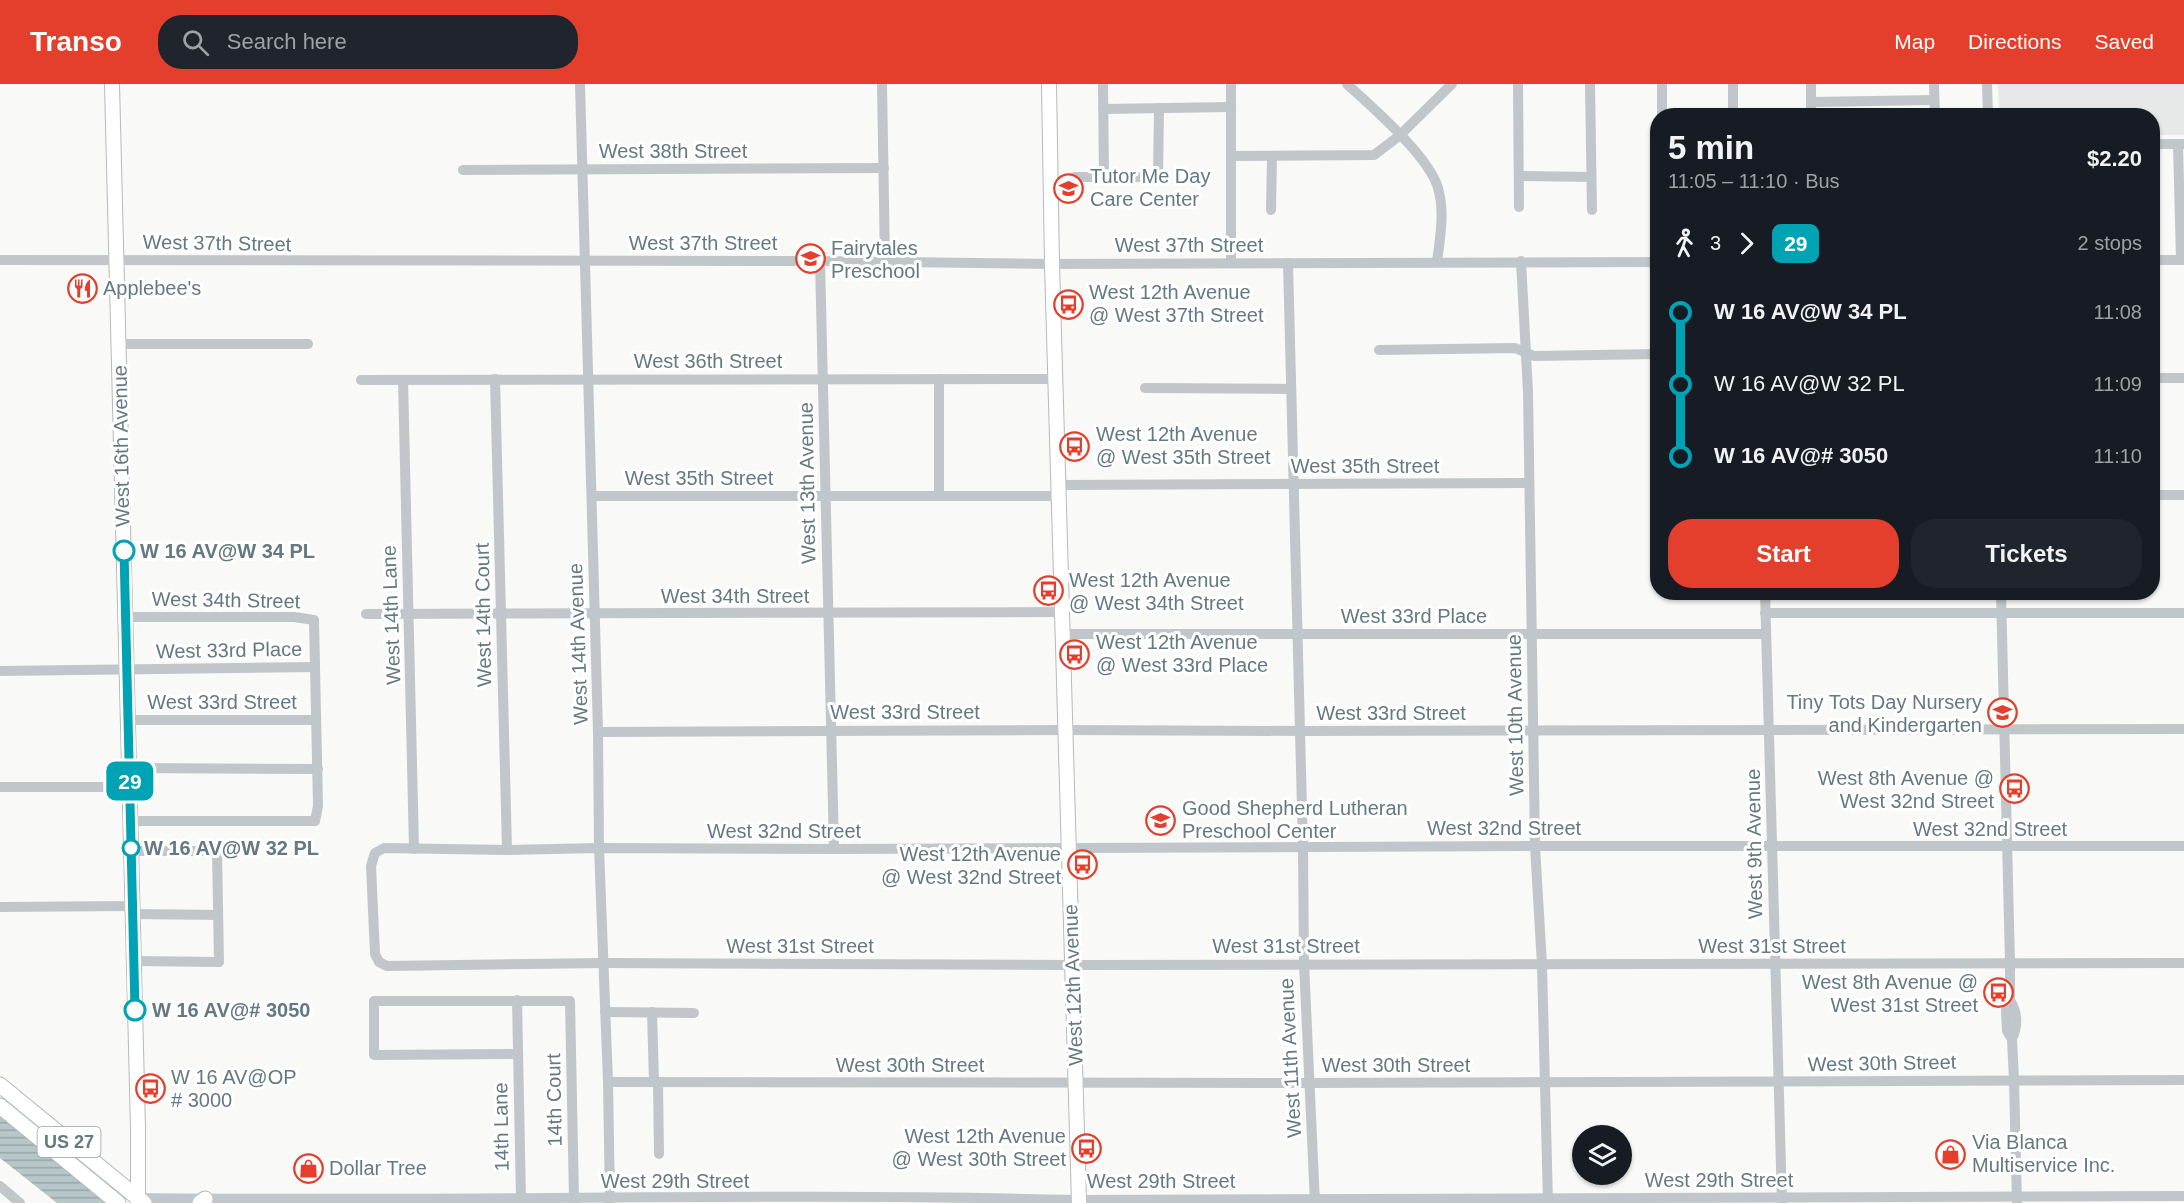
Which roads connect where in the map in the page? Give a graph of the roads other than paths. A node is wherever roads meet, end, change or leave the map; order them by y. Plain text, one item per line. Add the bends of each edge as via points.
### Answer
1 (112, 84) edge
2 (580, 84) edge
3 (882, 84) edge
4 (1049, 84) edge
5 (1102, 84) edge
6 (1231, 84) edge
7 (1347, 84) edge
8 (1452, 84) edge
9 (1518, 84) edge
10 (1590, 84) edge
11 (1662, 84) edge
12 (1733, 84) edge
13 (1811, 84) edge
14 (1934, 84) edge
15 (1987, 84) edge
16 (1934, 100) junction
17 (1811, 102) junction
18 (1231, 107) junction
19 (1159, 108) junction
20 (1662, 108) edge
21 (1733, 108) edge
22 (1811, 108) edge
23 (1934, 108) edge
24 (1988, 108) edge
25 (1103, 109) junction
26 (1400, 136) junction
27 (2160, 144) edge
28 (2181, 144) edge
29 (1231, 156) junction
30 (1272, 156) junction
31 (884, 168) junction
32 (584, 169) junction
33 (463, 170) dead end
34 (1519, 176) junction
35 (1075, 177) dead end
36 (1104, 177) junction
37 (1591, 177) junction
38 (1519, 207) dead end
39 (1271, 210) dead end
40 (1592, 210) dead end
41 (0, 260) edge
42 (116, 260) junction
43 (2160, 260) edge
44 (2183, 260) edge
45 (584, 261) junction
46 (820, 261) junction
47 (1521, 261) junction
48 (885, 262) junction
49 (1231, 262) junction
50 (1437, 262) junction
51 (1650, 262) edge
52 (1288, 263) junction
53 (1052, 264) junction
54 (118, 344) junction
55 (308, 344) dead end
56 (1379, 350) dead end
57 (1526, 352) junction
58 (1650, 354) edge
59 (2160, 378) edge
60 (2184, 378) edge
61 (495, 379) junction
62 (589, 379) junction
63 (822, 379) junction
64 (939, 379) junction
65 (361, 380) dead end
66 (403, 380) junction
67 (1056, 380) junction
68 (1145, 388) dead end
69 (1291, 389) junction
70 (1528, 483) junction
71 (1294, 484) junction
72 (1058, 490) junction
73 (2160, 495) edge
74 (2184, 495) edge
75 (592, 496) junction
76 (825, 496) junction
77 (939, 496) junction
78 (1765, 600) edge
79 (2001, 600) edge
80 (1062, 612) junction
81 (2002, 612) junction
82 (1766, 613) junction
83 (2184, 613) edge
84 (366, 614) dead end
85 (409, 614) junction
86 (501, 614) junction
87 (594, 614) junction
88 (828, 614) junction
89 (125, 617) junction
90 (1062, 634) junction
91 (1531, 634) junction
92 (1766, 634) junction
93 (1298, 635) junction
94 (315, 667) junction
95 (127, 670) junction
96 (0, 671) edge
97 (128, 720) junction
98 (315, 720) junction
99 (1769, 729) junction
100 (2184, 729) edge
101 (1065, 730) junction
102 (831, 731) junction
103 (1300, 731) junction
104 (1533, 731) junction
105 (2004, 731) junction
106 (598, 732) junction
107 (129, 768) junction
108 (318, 769) junction
109 (0, 787) edge
110 (130, 787) junction
111 (131, 821) junction
112 (1536, 846) junction
113 (1772, 846) junction
114 (2184, 846) edge
115 (2008, 847) junction
116 (599, 848) junction
117 (1069, 848) junction
118 (1303, 848) junction
119 (414, 849) junction
120 (834, 849) junction
121 (507, 850) junction
122 (131, 851) junction
123 (0, 906) edge
124 (133, 910) junction
125 (218, 915) junction
126 (134, 961) junction
127 (603, 963) junction
128 (1304, 963) junction
129 (2010, 963) junction
130 (2184, 963) edge
131 (1775, 964) junction
132 (1072, 965) junction
133 (1542, 965) junction
134 (387, 966) joint
135 (517, 1000) junction
136 (605, 1012) junction
137 (652, 1012) junction
138 (694, 1013) dead end
139 (517, 1054) junction
140 (2014, 1080) junction
141 (2184, 1080) edge
142 (656, 1082) junction
143 (1778, 1082) junction
144 (608, 1083) junction
145 (1076, 1083) junction
146 (1309, 1083) junction
147 (1545, 1083) junction
148 (0, 1085) edge
149 (0, 1106) edge
150 (659, 1154) dead end
151 (0, 1186) edge
152 (2184, 1197) edge
153 (520, 1199) junction
154 (574, 1199) junction
155 (970, 1200) edge
156 (2017, 1200) edge
157 (140, 1201) edge
158 (203, 1201) edge
159 (610, 1201) edge
160 (1079, 1201) edge
161 (1315, 1201) edge
162 (1548, 1201) edge
163 (1782, 1201) edge
164 (20, 1203) edge
165 (118, 1203) edge

1 - 42 main road, West 16th Avenue
2 - 32 street, West 14th Avenue
3 - 31 street
4 - 53 main road, West 12th Avenue
5 - 25 street
6 - 18 street
7 - 26 street
8 - 26 street
9 - 34 street
10 - 37 street
11 - 20 street
12 - 21 street
13 - 17 street
14 - 16 street
15 - 24 street
16 - 17 street
16 - 23 street
17 - 22 street
18 - 19 street
18 - 29 street
19 - 25 street
19 - 36 street via 1158,177
25 - 36 street
26 - 30 street via 1374,155
26 - 50 street via 1420,157 1438,186 1442,224
27 - 28 street
28 - 44 street
29 - 30 street
29 - 49 street
30 - 39 street
31 - 32 street, West 38th Street
31 - 48 street
32 - 33 street, West 38th Street
32 - 45 street, West 14th Avenue
34 - 37 street
34 - 38 street
35 - 36 street
37 - 40 street
41 - 42 street, West 37th Street
42 - 45 street, West 37th Street
42 - 54 main road, West 16th Avenue
43 - 44 street
45 - 46 street, West 37th Street
45 - 62 street, West 14th Avenue
46 - 48 street, West 37th Street
46 - 63 street, West 13th Avenue
47 - 50 street, West 37th Street
47 - 51 street, West 37th Street
47 - 57 street, West 10th Avenue
48 - 53 street, West 37th Street
49 - 52 street, West 37th Street
49 - 53 street, West 37th Street
50 - 52 street, West 37th Street
52 - 69 street, West 11th Avenue
53 - 67 main road, West 12th Avenue
54 - 55 street
54 - 89 main road, West 16th Avenue
56 - 57 street via 1515,348
57 - 58 street via 1534,356
57 - 70 street, West 10th Avenue
59 - 60 street
61 - 62 street, West 36th Street
61 - 66 street, West 36th Street
61 - 86 street, West 14th Court
62 - 63 street, West 36th Street
62 - 75 street, West 14th Avenue
63 - 64 street, West 36th Street
63 - 76 street, West 13th Avenue
64 - 67 street, West 36th Street
64 - 77 street
65 - 66 street, West 36th Street
66 - 85 street, West 14th Lane
67 - 72 main road, West 12th Avenue
68 - 69 street
69 - 71 street, West 11th Avenue
70 - 71 street, West 35th Street
70 - 91 street, West 10th Avenue
71 - 72 street, West 35th Street
71 - 93 street, West 11th Avenue
72 - 77 street, West 35th Street
72 - 80 main road, West 12th Avenue
73 - 74 street
75 - 76 street, West 35th Street
75 - 87 street, West 14th Avenue
76 - 77 street, West 35th Street
76 - 88 street, West 13th Avenue
78 - 82 street, West 9th Avenue
79 - 81 street
80 - 88 street, West 34th Street
80 - 90 main road, West 12th Avenue
81 - 82 street
81 - 83 street
81 - 105 street
82 - 92 street, West 9th Avenue
84 - 85 street, West 34th Street
85 - 86 street, West 34th Street
85 - 119 street, West 14th Lane
86 - 87 street, West 34th Street
86 - 121 street, West 14th Court
87 - 88 street, West 34th Street
87 - 106 street, West 14th Avenue
88 - 102 street, West 13th Avenue
89 - 94 street, West 34th Street via 314,620
89 - 95 main road, West 16th Avenue
90 - 93 street, West 33rd Place
90 - 101 main road, West 12th Avenue
91 - 92 street, West 33rd Place
91 - 93 street, West 33rd Place
91 - 104 street, West 10th Avenue
92 - 99 street, West 9th Avenue
93 - 103 street, West 11th Avenue
94 - 95 street, West 33rd Place
94 - 98 street
95 - 96 street, West 33rd Place
95 - 97 main road, West 16th Avenue
97 - 98 street, West 33rd Street
97 - 107 main road, West 16th Avenue
98 - 108 street
99 - 104 street, West 33rd Street
99 - 105 street, West 33rd Street
99 - 113 street, West 9th Avenue
100 - 105 street, West 33rd Street
101 - 102 street, West 33rd Street
101 - 103 street, West 33rd Street
101 - 117 main road, West 12th Avenue
102 - 106 street, West 33rd Street
102 - 120 street, West 13th Avenue
103 - 104 street, West 33rd Street
103 - 118 street, West 11th Avenue
104 - 112 street, West 10th Avenue
105 - 115 street
106 - 116 street, West 14th Avenue
107 - 108 street
107 - 110 main road, West 16th Avenue
108 - 111 street via 315,821
109 - 110 street
110 - 111 main road, West 16th Avenue
111 - 122 main road, West 16th Avenue
112 - 113 street, West 32nd Street
112 - 118 street, West 32nd Street
112 - 133 street, West 10th Avenue
113 - 115 street, West 32nd Street
113 - 131 street, West 9th Avenue
114 - 115 street, West 32nd Street
115 - 129 street
116 - 120 street, West 32nd Street
116 - 121 street, West 32nd Street
116 - 127 street, West 14th Avenue
117 - 118 street, West 32nd Street
117 - 120 street, West 32nd Street
117 - 132 main road, West 12th Avenue
118 - 128 street, West 11th Avenue
119 - 121 street, West 32nd Street
119 - 134 street, West 32nd Street via 384,848 375,853 371,866 375,954
122 - 124 main road, West 16th Avenue
122 - 125 street via 217,851
123 - 124 street
124 - 125 street
124 - 126 main road, West 16th Avenue
125 - 126 street via 219,962
126 - 157 main road, West 16th Avenue
127 - 132 street, West 31st Street
127 - 134 street, West 31st Street
127 - 136 street, West 14th Avenue
128 - 132 street, West 31st Street
128 - 133 street, West 31st Street
128 - 146 street, West 11th Avenue
129 - 130 street, West 31st Street
129 - 131 street, West 31st Street
129 - 140 street via 2010,1000 2015,1009 2016,1029 2012,1039
131 - 133 street, West 31st Street
131 - 143 street, West 9th Avenue
132 - 145 main road, West 12th Avenue
133 - 147 street, West 10th Avenue
135 - 139 street, 14th Lane
135 - 139 street via 374,1001 374,1055
135 - 154 street, 14th Court via 570,1001
136 - 137 street
136 - 144 street, West 14th Avenue
137 - 138 street
137 - 142 street
139 - 153 street, 14th Lane
140 - 141 street, West 30th Street
140 - 143 street, West 30th Street
140 - 156 street
142 - 144 street, West 30th Street
142 - 145 street, West 30th Street
142 - 150 street
143 - 147 street, West 30th Street
143 - 163 street, West 9th Avenue
144 - 159 street, West 14th Avenue
145 - 146 street, West 30th Street
145 - 160 main road, West 12th Avenue
146 - 147 street, West 30th Street
146 - 161 street, West 11th Avenue
147 - 162 street, West 10th Avenue
148 - 157 highway, US 27
149 - 165 highway, US 27
151 - 164 street
152 - 156 street, West 29th Street
153 - 154 street, West 29th Street
153 - 158 street, West 29th Street
154 - 159 street, West 29th Street
155 - 159 street, West 29th Street
155 - 160 street, West 29th Street
156 - 163 street, West 29th Street
157 - 158 street, West 29th Street
160 - 161 street, West 29th Street
161 - 162 street, West 29th Street
162 - 163 street, West 29th Street

